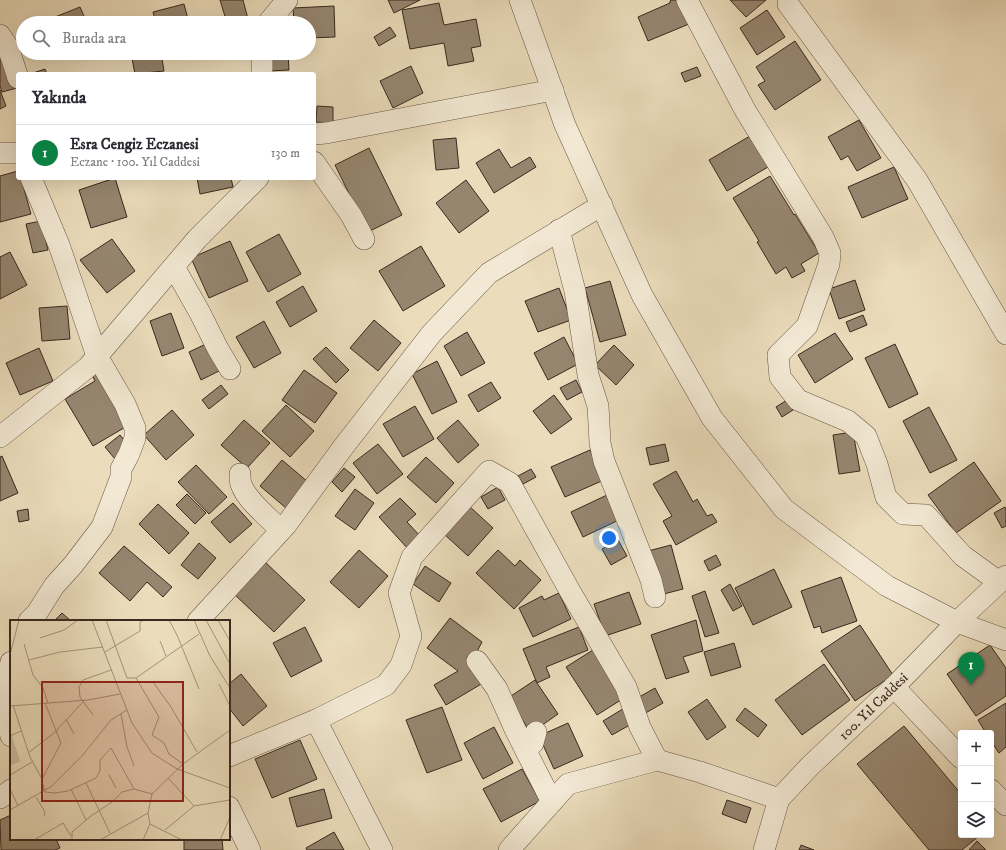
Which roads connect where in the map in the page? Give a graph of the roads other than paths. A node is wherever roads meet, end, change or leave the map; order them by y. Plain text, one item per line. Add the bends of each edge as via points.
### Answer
1 (287, 0) edge
2 (520, 0) edge
3 (687, 0) edge
4 (788, 4) dead end
5 (274, 16) edge
6 (0, 35) edge
7 (262, 60) edge
8 (16, 72) edge
9 (262, 72) edge
10 (552, 90) junction
11 (316, 134) edge
12 (0, 153) edge
13 (16, 153) edge
14 (316, 165) edge
15 (32, 180) edge
16 (256, 180) edge
17 (602, 205) junction
18 (560, 230) junction
19 (364, 239) dead end
20 (174, 267) junction
21 (1006, 334) edge
22 (97, 356) junction
23 (230, 369) dead end
24 (0, 437) edge
25 (240, 474) dead end
26 (281, 530) junction
27 (1002, 579) edge
28 (654, 597) dead end
29 (30, 620) edge
30 (199, 620) edge
31 (957, 622) junction
32 (1006, 640) edge
33 (477, 661) dead end
34 (10, 666) edge
35 (894, 687) junction
36 (0, 699) edge
37 (316, 720) junction
38 (536, 732) dead end
39 (10, 733) edge
40 (527, 753) junction
41 (958, 755) edge
42 (230, 756) edge
43 (657, 760) junction
44 (10, 791) edge
45 (994, 793) edge
46 (0, 798) edge
47 (779, 799) junction
48 (552, 802) junction
49 (1006, 805) edge
50 (230, 809) edge
51 (250, 850) edge
52 (382, 850) edge
53 (509, 850) edge
54 (764, 850) edge

1 - 5 street
2 - 10 street
3 - 27 street via 745,110 823,237 830,253 808,326 778,355 780,377 798,400 848,421 866,436 886,497 902,514 926,515 963,556
4 - 21 street via 917,180
6 - 8 street via 8,47
7 - 9 street
10 - 11 street
10 - 17 street via 565,125
12 - 13 street
14 - 19 street via 351,215
15 - 22 street via 59,245
16 - 20 street via 197,239
17 - 18 street
17 - 31 street via 642,294 712,418 784,509 887,586
18 - 26 street via 489,273 432,333
18 - 28 street via 575,291 588,375 598,406 600,443 604,461 651,580
20 - 22 street
20 - 23 street
22 - 24 street via 88,367
22 - 29 street via 125,404 135,428 135,438 130,454 121,469 121,477 102,527
25 - 26 street via 240,484 246,495
26 - 30 street
27 - 31 street, 100. Yıl Caddesi
31 - 32 street
31 - 35 street, 100. Yıl Caddesi
33 - 40 street via 496,689
34 - 36 street
35 - 41 street
35 - 47 street, 100. Yıl Caddesi via 810,766
36 - 39 street
37 - 42 street
37 - 43 street via 386,685 402,664 411,636 399,593 412,557 489,471 510,483 626,687 640,727
37 - 52 street
38 - 40 street
40 - 48 street
43 - 47 street
43 - 48 street via 568,784
44 - 46 street
45 - 49 street
47 - 54 street, 100. Yıl Caddesi
48 - 53 street
50 - 51 street

